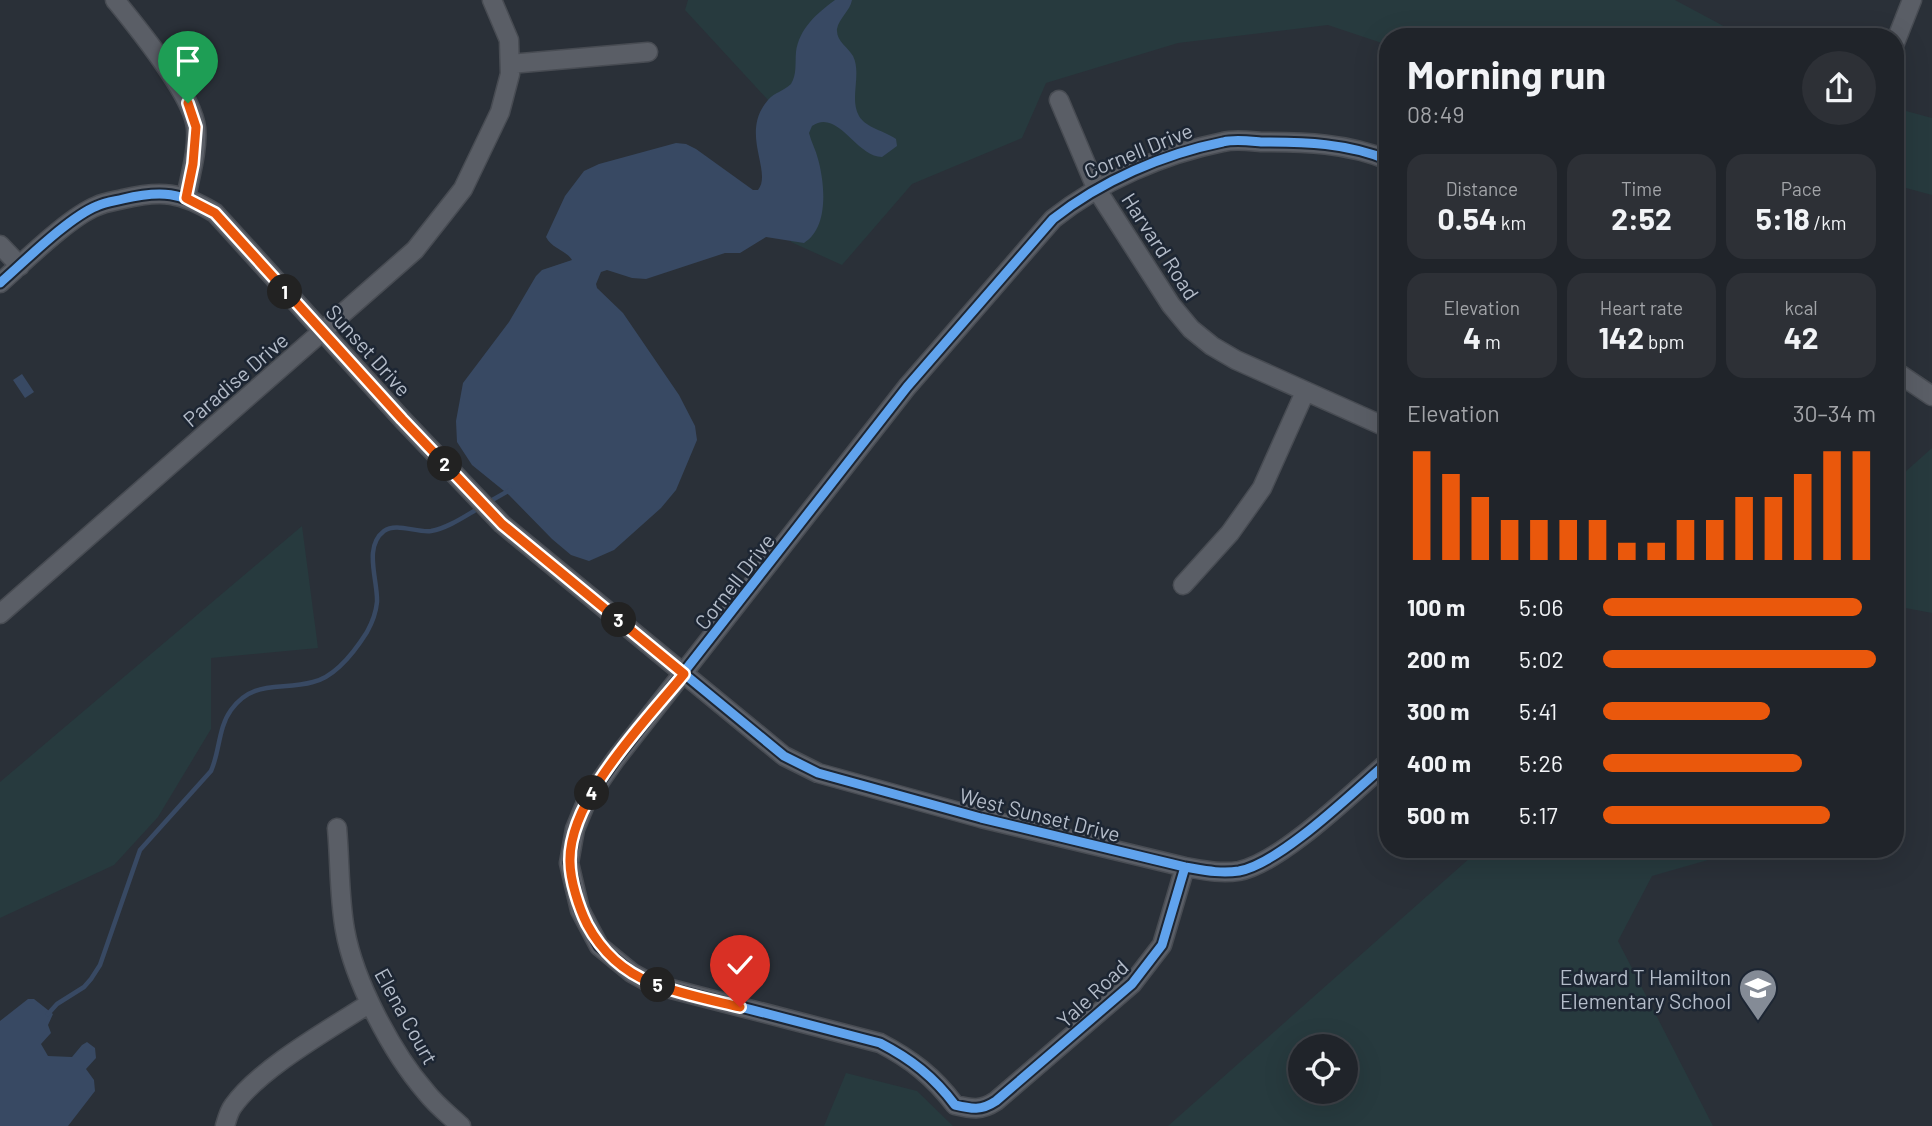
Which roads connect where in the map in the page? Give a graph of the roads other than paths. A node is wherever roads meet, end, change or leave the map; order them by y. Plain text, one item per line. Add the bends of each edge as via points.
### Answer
1 (115, 0) edge
2 (492, 0) edge
3 (1912, 0) edge
4 (1901, 28) edge
5 (649, 52) dead end
6 (510, 64) junction
7 (1059, 100) dead end
8 (1379, 157) edge
9 (1097, 190) junction
10 (186, 198) junction
11 (0, 245) edge
12 (20, 266) junction
13 (0, 283) edge
14 (322, 332) junction
15 (1904, 377) edge
16 (1305, 392) junction
17 (1932, 396) edge
18 (1379, 424) edge
19 (1183, 585) dead end
20 (0, 614) edge
21 (684, 674) junction
22 (1379, 770) edge
23 (337, 828) dead end
24 (1185, 867) junction
25 (370, 1003) junction
26 (975, 1110) joint
27 (225, 1126) edge
28 (461, 1126) edge

1 - 10 street via 188,103 196,127
2 - 6 street, Paradise Drive via 509,40
3 - 4 street
5 - 6 street
6 - 14 street, Paradise Drive via 500,112 463,189 415,250
7 - 9 street, Harvard Road
8 - 9 street, Cornell Drive via 1350,147 1305,142 1226,141 1173,156
9 - 16 street, Harvard Road via 1191,329 1236,360
9 - 21 street, Cornell Drive via 1053,219 907,387
10 - 12 street, Sunset Drive via 148,193 96,206
10 - 14 street, Sunset Drive via 215,213
11 - 12 street
12 - 13 street, Sunset Drive
14 - 20 street, Paradise Drive
14 - 21 street, Sunset Drive via 502,524
15 - 17 street
16 - 18 street, Harvard Road
16 - 19 street via 1262,488 1230,533
21 - 24 street, West Sunset Drive via 784,756 818,773
21 - 26 street, Cornell Drive via 615,760 587,800 575,829 569,863 580,910 599,946 652,984 880,1044 908,1058 941,1086 955,1105
22 - 24 street, West Sunset Drive via 1284,849 1257,865 1219,873
23 - 25 street, Elena Court via 344,928
24 - 26 street, Yale Road via 1162,945 1132,984 996,1101
25 - 27 street via 248,1088 231,1108
25 - 28 street, Elena Court via 426,1093

